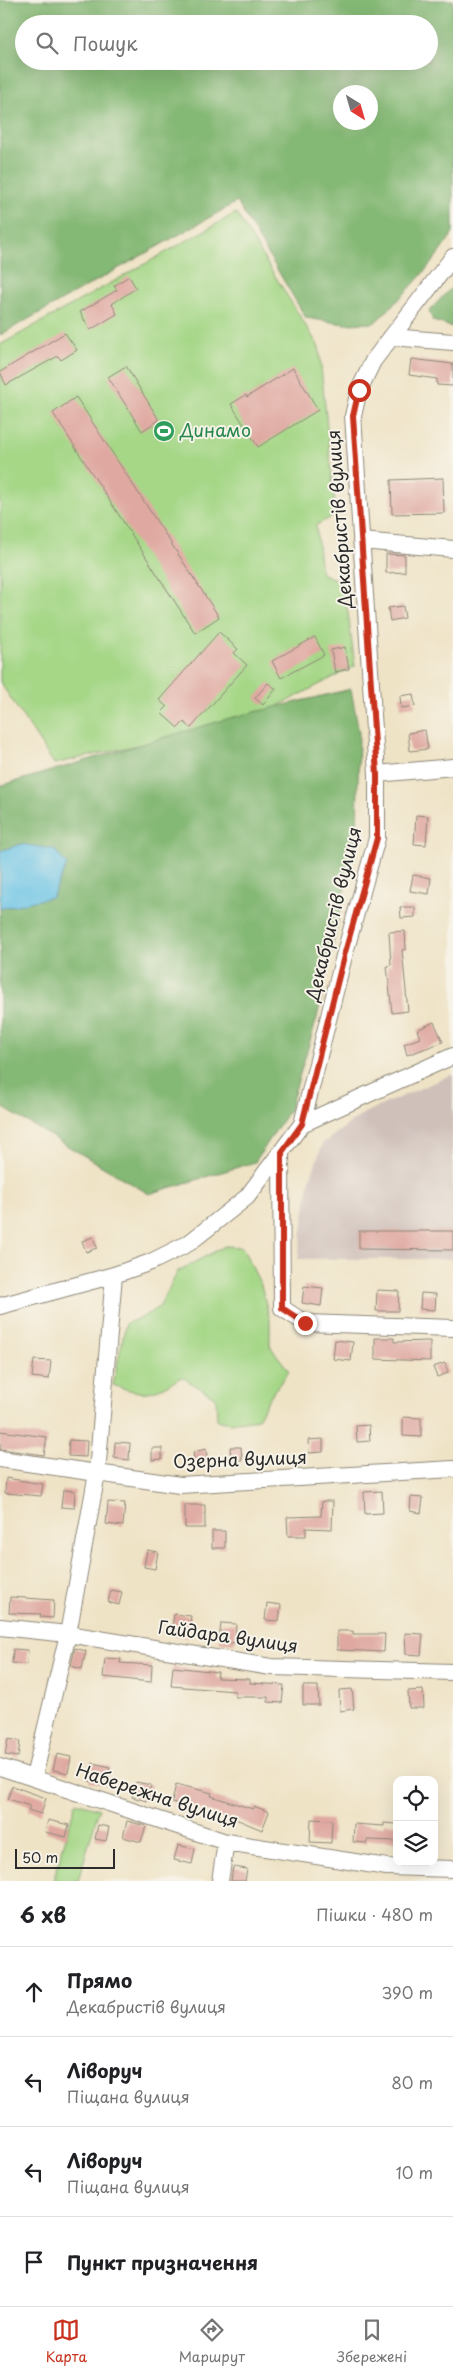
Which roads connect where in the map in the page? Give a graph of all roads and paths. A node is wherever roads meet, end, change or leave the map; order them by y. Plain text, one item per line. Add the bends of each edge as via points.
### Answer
1 (453, 257) edge
2 (392, 337) junction
3 (453, 342) edge
4 (361, 541) junction
5 (453, 549) edge
6 (453, 767) edge
7 (377, 774) junction
8 (453, 1056) edge
9 (302, 1124) junction
10 (282, 1152) junction
11 (114, 1275) junction
12 (0, 1306) edge
13 (453, 1328) edge
14 (0, 1459) edge
15 (453, 1469) edge
16 (97, 1473) junction
17 (0, 1626) edge
18 (68, 1634) junction
19 (453, 1672) edge
20 (0, 1767) edge
21 (34, 1777) junction
22 (226, 1842) junction
23 (453, 1868) edge
24 (220, 1881) edge

1 - 2 street, Декабристів вулиця
2 - 3 street
2 - 4 street, Декабристів вулиця via 373,361 359,390 353,416
4 - 5 street
4 - 7 street, Декабристів вулиця
6 - 7 street
7 - 9 street, Декабристів вулиця via 377,838
8 - 9 street
9 - 10 street, Декабристів вулиця
10 - 11 street, Декабристів вулиця via 246,1197 189,1243 151,1262
10 - 13 street via 282,1308 305,1323
11 - 12 street, Декабристів вулиця
11 - 16 street
14 - 16 street, Озерна вулиця
15 - 16 street, Озерна вулиця via 180,1485
16 - 18 street
17 - 18 street, Гайдара вулиця
18 - 19 street, Гайдара вулиця via 271,1667
18 - 21 street
20 - 21 street, Набережна вулиця
21 - 22 street, Набережна вулиця
22 - 23 street, Набережна вулиця via 387,1867
22 - 24 street

